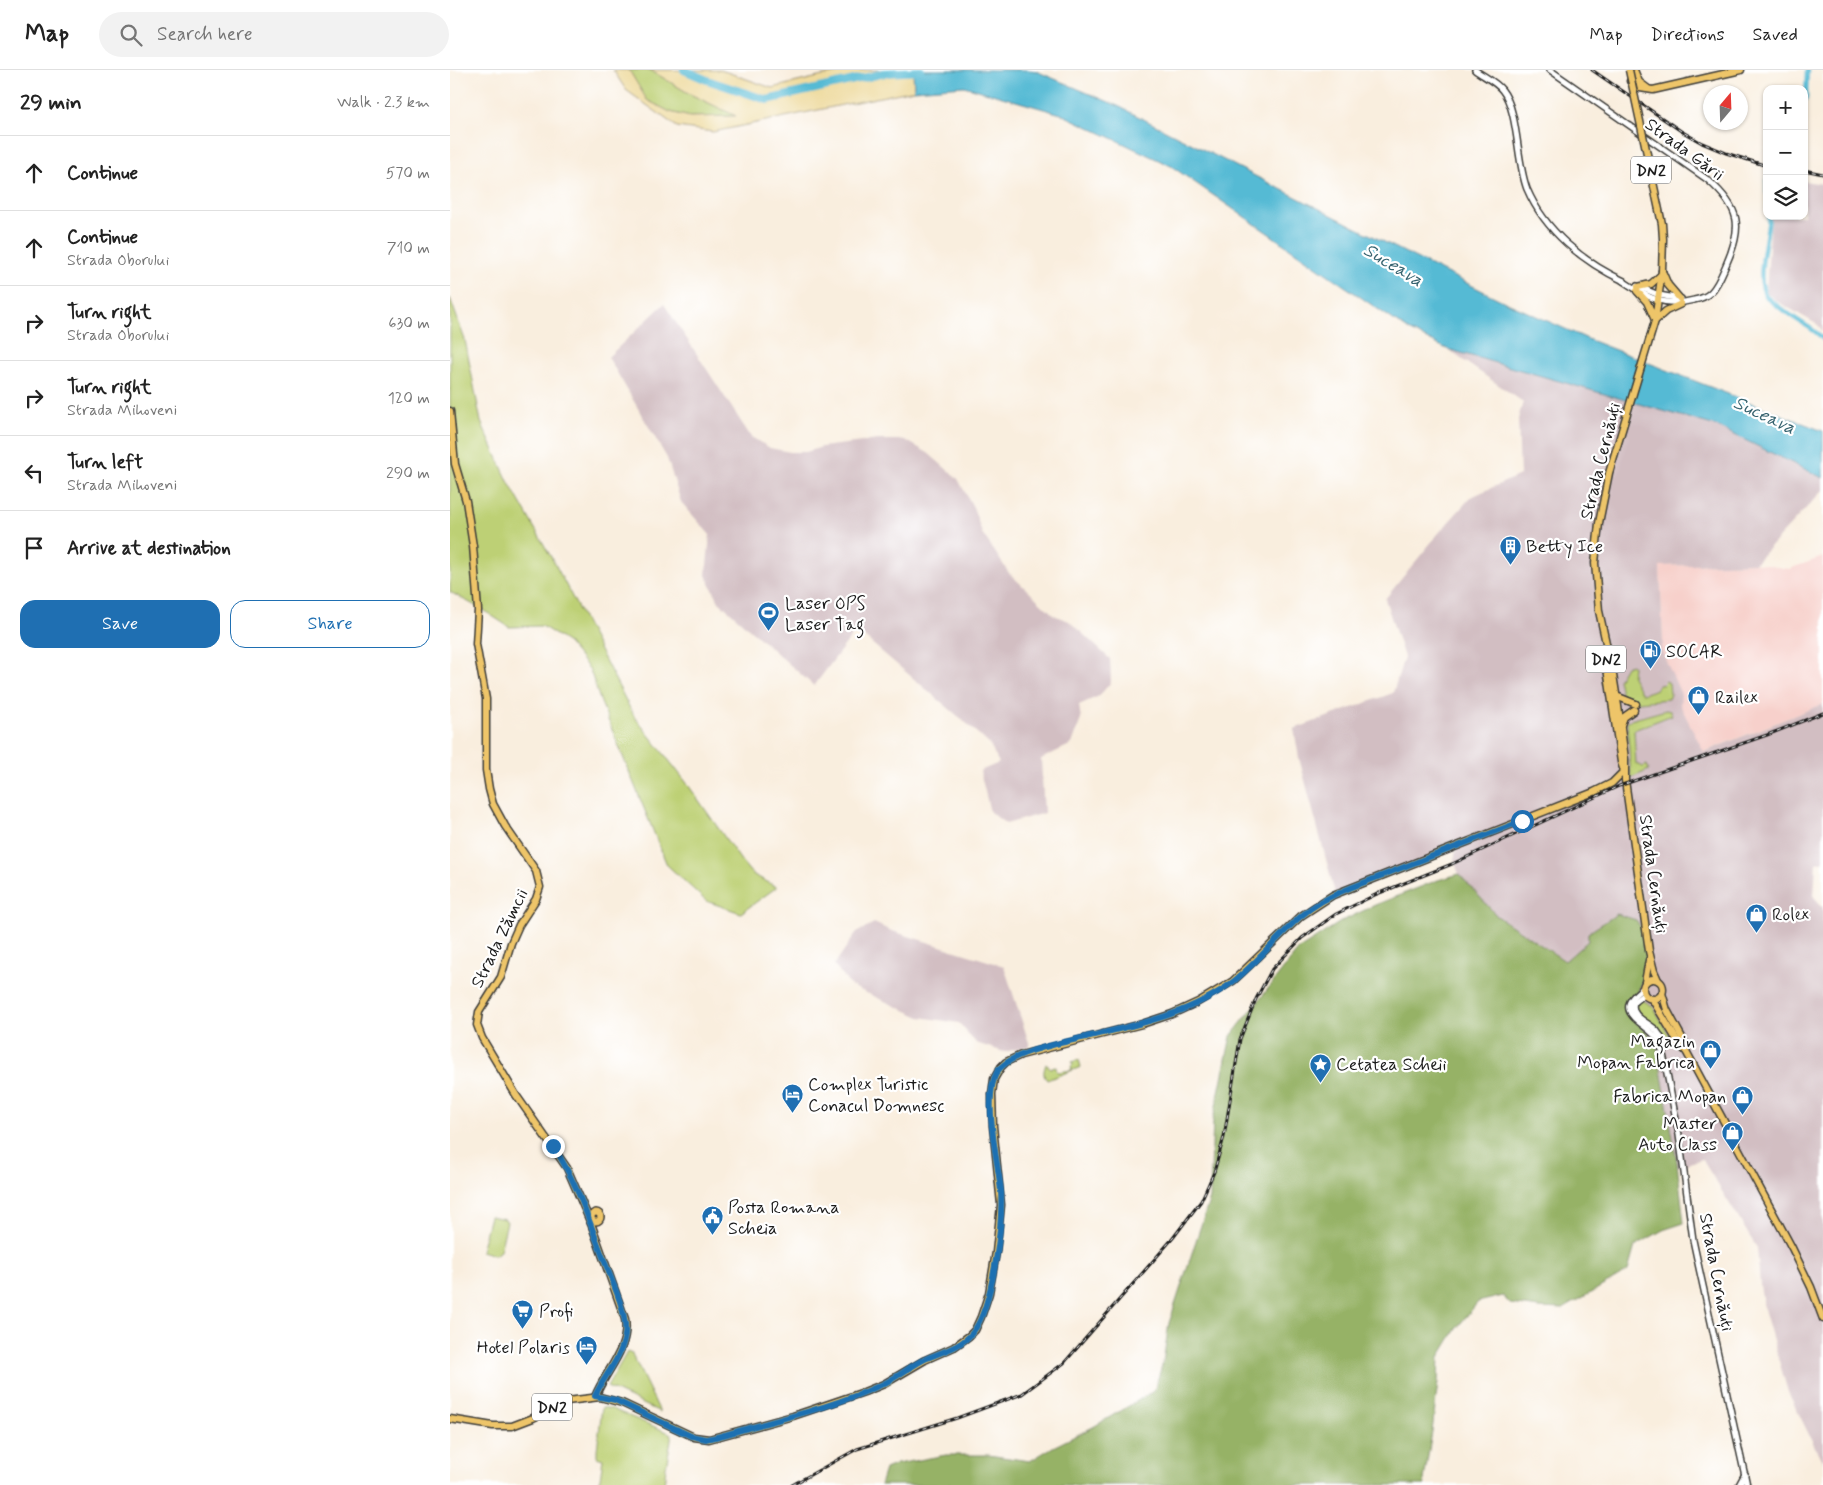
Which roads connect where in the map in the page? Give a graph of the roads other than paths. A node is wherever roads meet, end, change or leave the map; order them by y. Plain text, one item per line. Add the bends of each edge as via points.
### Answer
1 (1474, 70) edge
2 (1550, 70) edge
3 (1628, 70) edge
4 (1634, 70) edge
5 (1741, 70) edge
6 (1732, 71) edge
7 (1653, 90) junction
8 (1662, 272) junction
9 (1638, 289) junction
10 (1658, 298) junction
11 (1681, 301) junction
12 (1655, 321) junction
13 (450, 411) edge
14 (1599, 611) junction
15 (1616, 696) junction
16 (1621, 726) junction
17 (1624, 771) junction
18 (1649, 951) junction
19 (1658, 980) junction
20 (1644, 988) junction
21 (1662, 993) junction
22 (1652, 999) junction
23 (1678, 1042) junction
24 (1665, 1047) junction
25 (1686, 1051) junction
26 (1665, 1062) junction
27 (1823, 1319) edge
28 (595, 1396) junction
29 (450, 1419) edge
30 (1745, 1474) junction
31 (1739, 1485) edge
32 (1747, 1485) edge

1 - 9 street, Strada Gării via 1501,88 1508,100 1527,189 1548,222 1591,263
2 - 11 street, Strada Gării via 1690,166 1726,197 1736,218 1734,245 1711,292 1702,298
3 - 7 main road via 1634,85
3 - 8 main road, DN2, bridge via 1662,224
4 - 7 main road via 1639,82
5 - 6 main road
6 - 7 main road
8 - 9 main road via 1651,284
8 - 10 main road, DN2
8 - 11 main road
9 - 10 street, Strada Gării
9 - 12 main road
10 - 11 street, Strada Gării
10 - 12 main road, DN2
11 - 12 main road
12 - 14 main road, Strada Cernăuți / DN2 via 1607,480 1594,568
13 - 28 main road, Strada Zămcii via 454,458 471,526 478,610 476,644 486,699 489,789 505,826 536,871 540,887 514,934 500,981 480,1009 476,1022 506,1078 564,1163 592,1219 626,1326 621,1349
14 - 15 main road, Strada Cernăuți / DN2
14 - 17 main road, Strada Cernăuți / DN2 via 1620,762
15 - 16 main road, Strada Cernăuți / DN2
15 - 16 main road via 1635,707 1624,717
16 - 17 main road, Strada Cernăuți / DN2
17 - 18 main road, Strada Cernăuți
17 - 28 main road, DN2 via 1612,783 1594,792 1329,897 1301,916 1238,977 1198,1002 1142,1024 1021,1054 1006,1062 996,1073 992,1088 1002,1205 992,1281 975,1330 954,1347 872,1389 793,1416 709,1438 694,1437 622,1404
18 - 19 main road, Strada Cernăuți
18 - 20 main road, Strada Cernăuți
19 - 20 main road via 1651,979
19 - 21 main road via 1663,986
20 - 22 main road
20 - 24 street, Strada Cernăuți via 1634,1002 1634,1011 1659,1033
20 - 26 street, Strada Cernăuți via 1631,998 1630,1014 1660,1042
21 - 22 main road
21 - 25 main road via 1666,1010 1686,1045
22 - 23 main road
23 - 24 main road
23 - 25 main road
24 - 26 street, Strada Cernăuți
25 - 27 main road via 1792,1248
26 - 30 street, Strada Cernăuți via 1695,1249
28 - 29 main road, DN2 via 567,1401 512,1426
30 - 31 street
30 - 32 street, Strada Cernăuți

